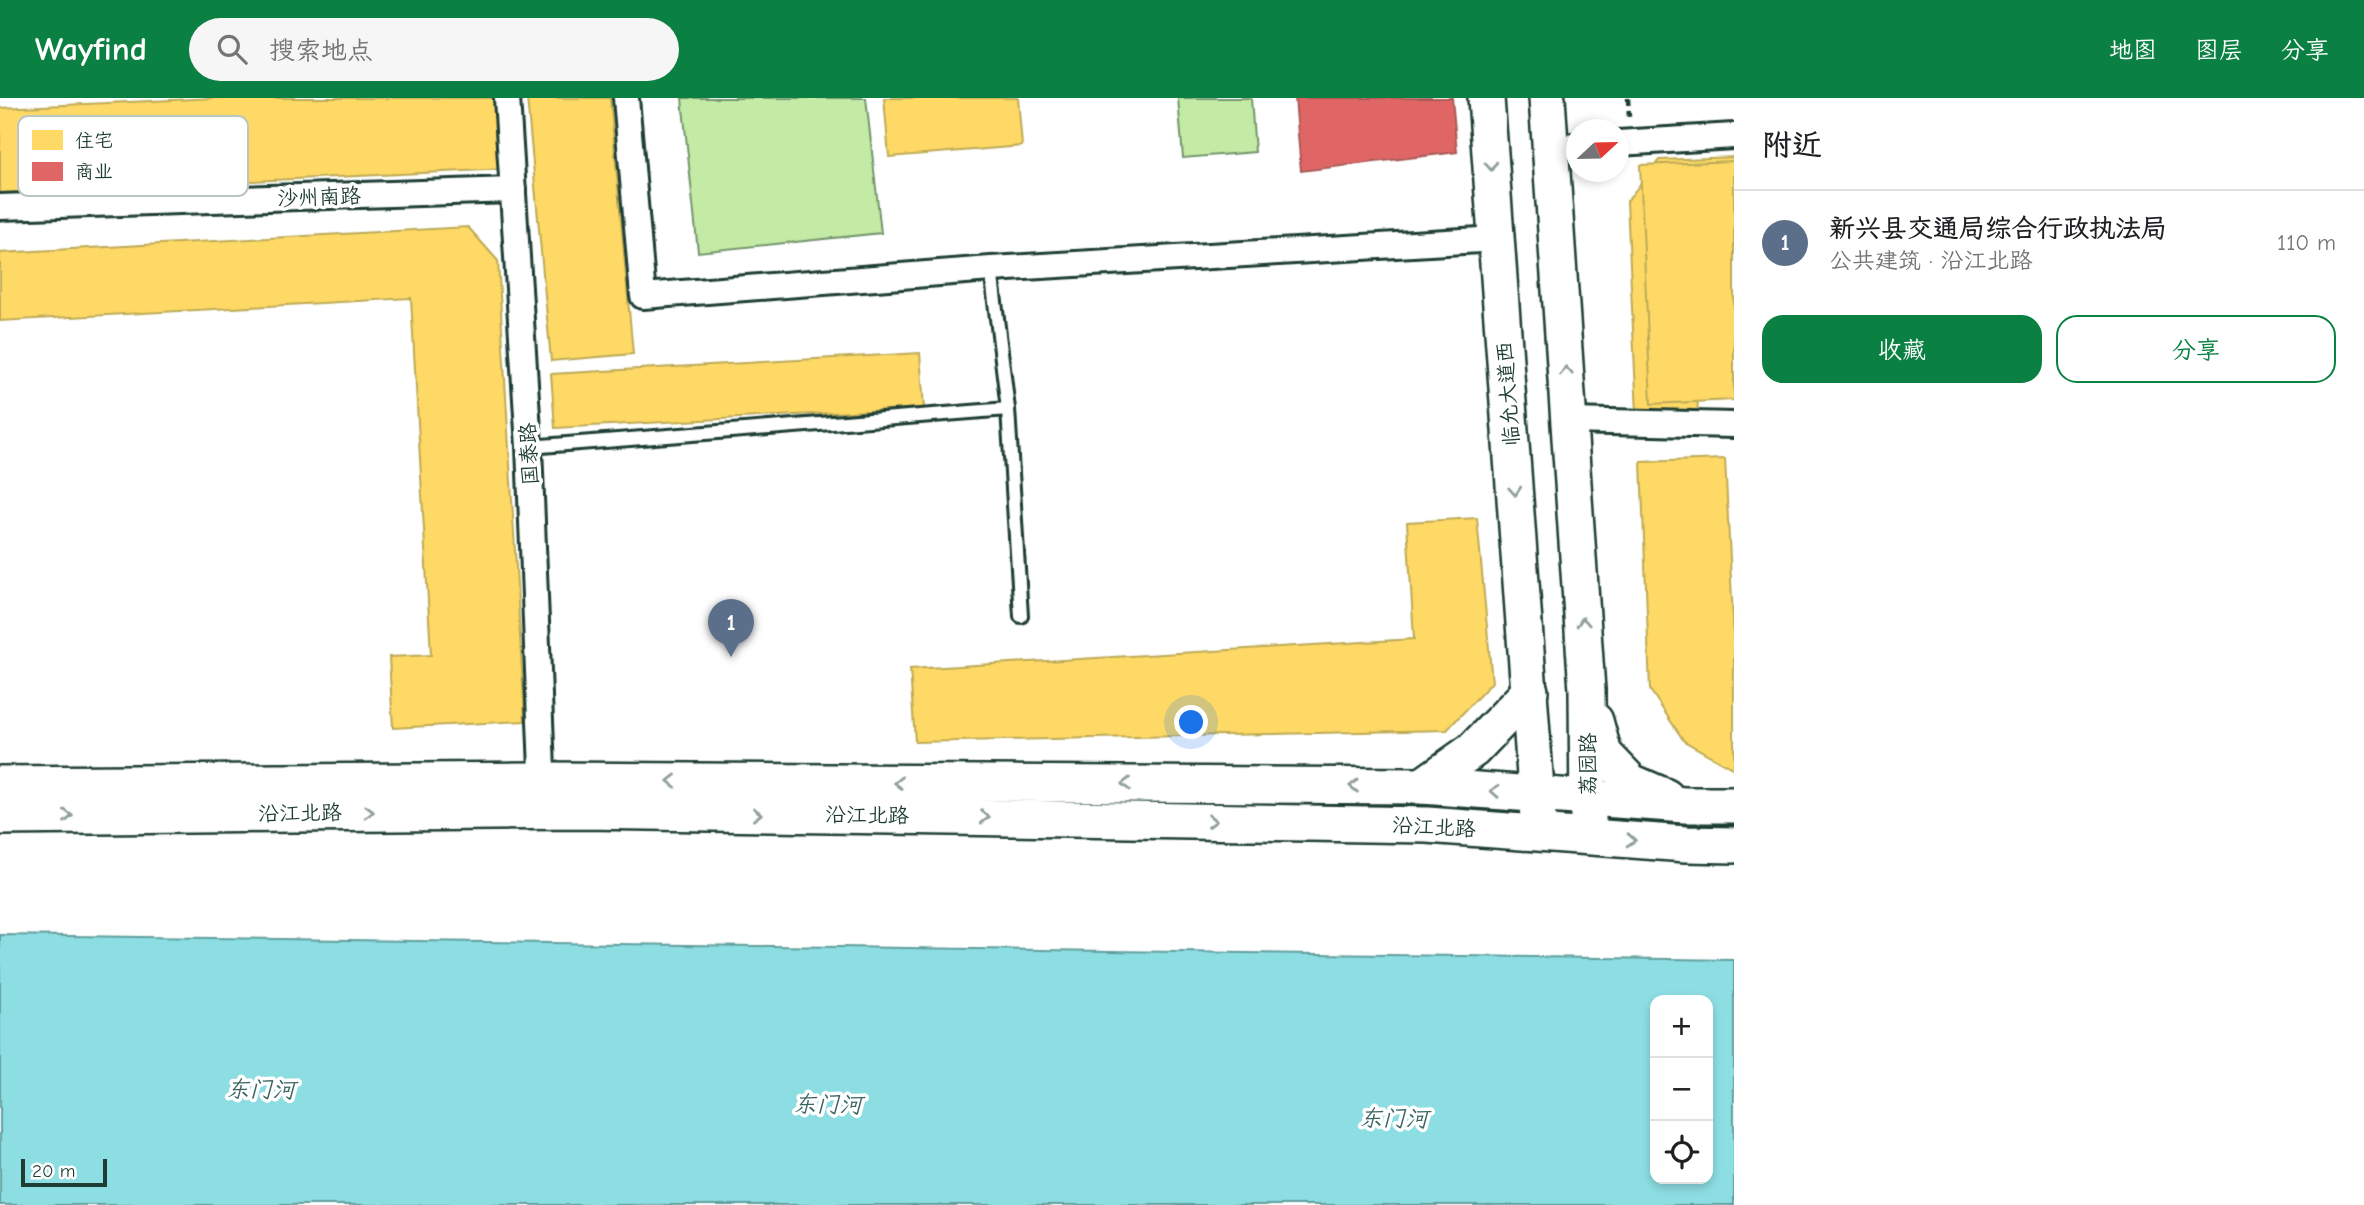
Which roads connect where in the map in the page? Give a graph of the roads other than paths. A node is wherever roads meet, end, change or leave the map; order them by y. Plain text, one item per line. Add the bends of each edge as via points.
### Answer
1 (507, 98) edge
2 (626, 98) edge
3 (1486, 98) edge
4 (1547, 98) edge
5 (1734, 136) edge
6 (1629, 142) edge
7 (1563, 147) edge
8 (513, 190) junction
9 (0, 207) edge
10 (1497, 239) junction
11 (991, 269) junction
12 (1007, 409) junction
13 (1569, 421) junction
14 (1734, 425) edge
15 (529, 447) junction
16 (1021, 616) dead end
17 (1587, 690) junction
18 (1530, 691) junction
19 (0, 783) edge
20 (1422, 786) junction
21 (1536, 794) junction
22 (543, 795) junction
23 (1588, 798) junction
24 (1685, 804) junction
25 (1734, 806) edge
26 (0, 817) edge
27 (1539, 834) junction
28 (1589, 837) junction
29 (1734, 845) edge

1 - 8 street, 国泰路
2 - 11 street via 643,296
3 -> 10 main road, 临允大道西
4 - 7 main road
5 - 6 street
13 -> 7 main road
8 - 9 street, 沙州南路
8 - 15 street, 国泰路
10 - 11 street
10 -> 18 main road, 临允大道西
11 - 12 lane
12 - 15 lane
12 - 16 lane
13 - 14 street
17 -> 13 main road
15 - 22 street, 国泰路
17 - 23 main road, 荔园路
17 - 24 main road via 1604,754 1631,782
18 - 20 main road via 1474,750
18 - 21 main road
19 - 22 main road, 沿江北路
21 -> 20 main road, 沿江北路
20 -> 22 main road, 沿江北路
21 - 23 main road, 沿江北路
21 - 27 main road
26 -> 22 main road, 沿江北路
22 -> 27 main road, 沿江北路 via 1413,825
23 - 24 main road, 沿江北路
23 - 28 main road, 荔园路
24 - 25 main road, 沿江北路
27 - 28 main road, 沿江北路
28 -> 29 main road, 沿江北路

